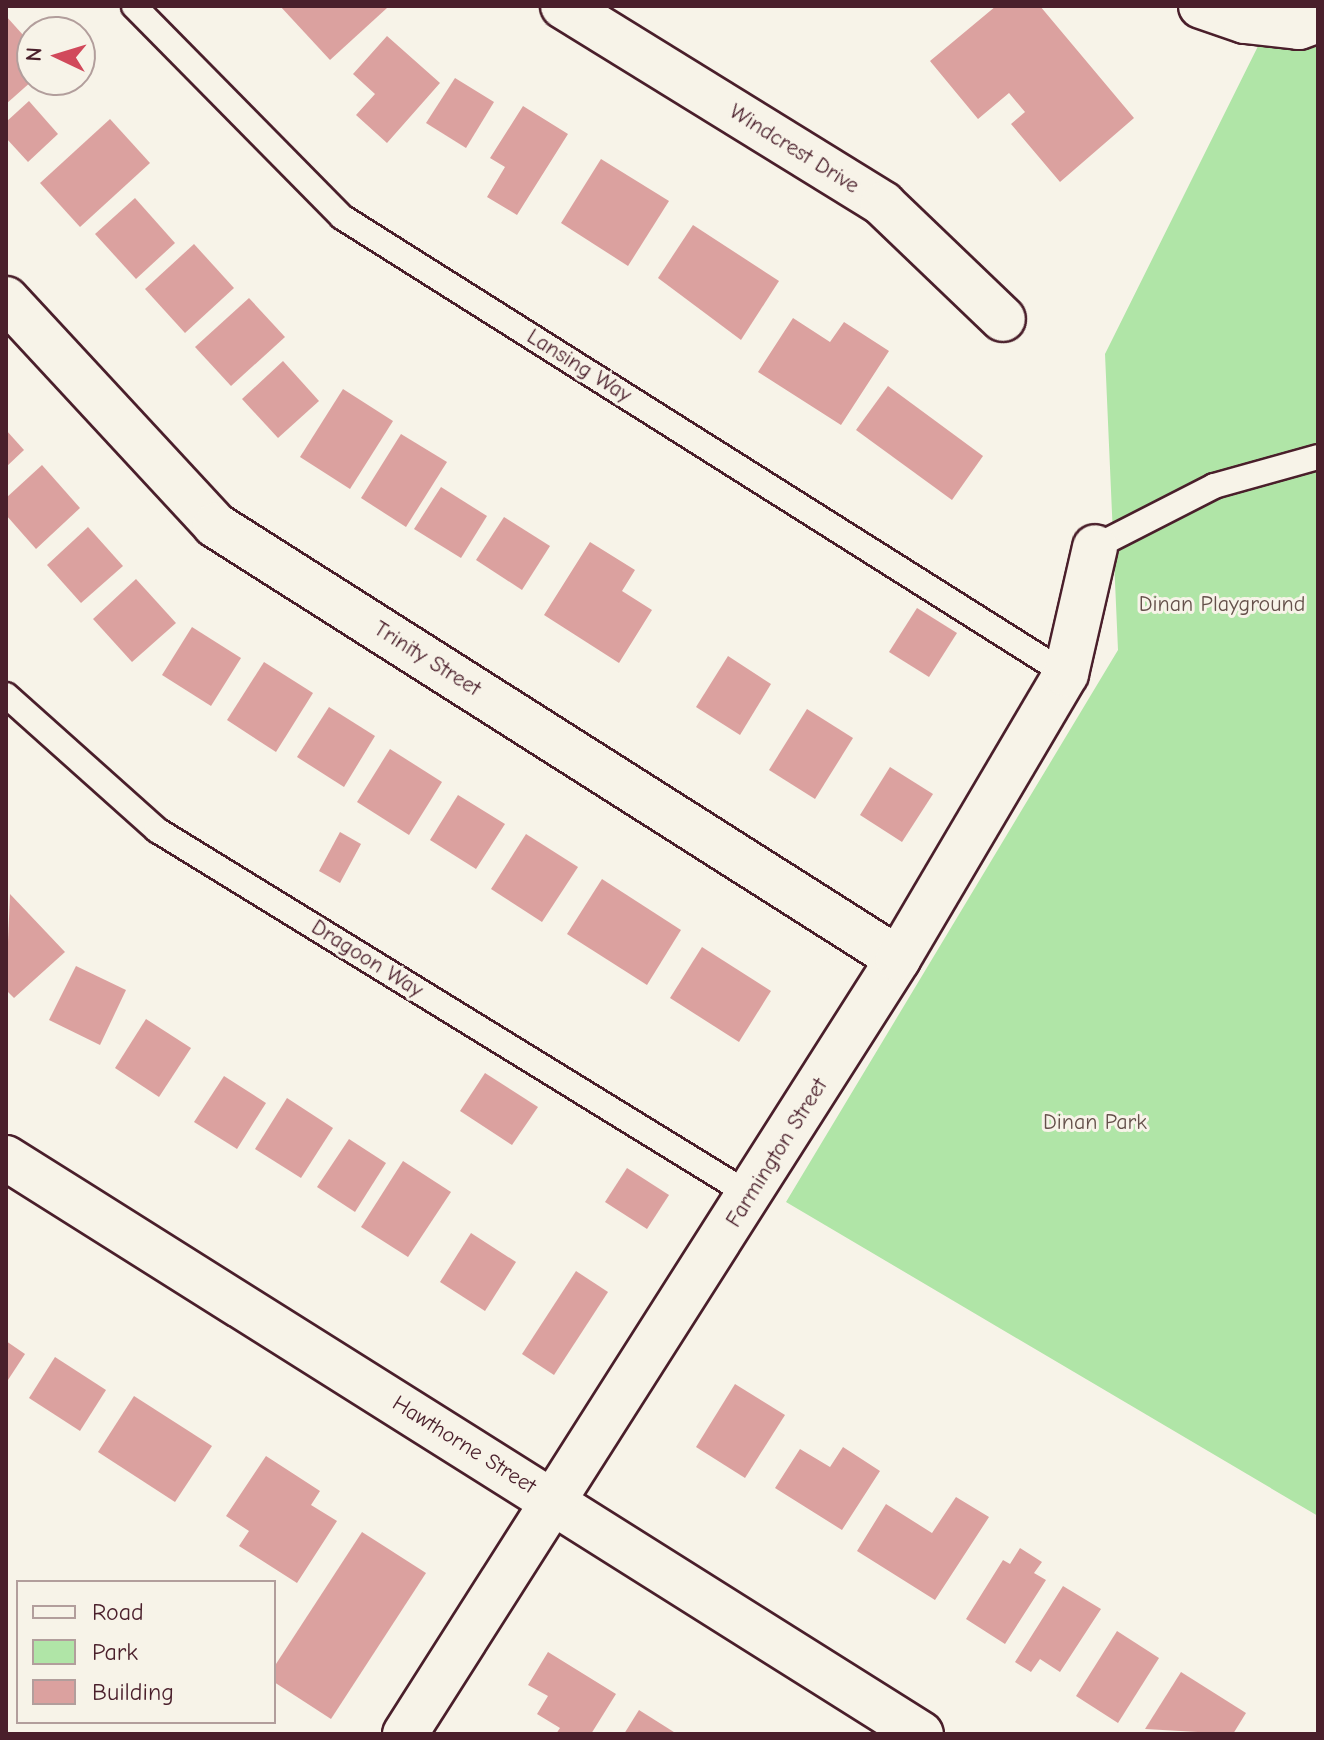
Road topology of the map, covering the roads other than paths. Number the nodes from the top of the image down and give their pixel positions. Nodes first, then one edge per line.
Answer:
1 (134, 6) edge
2 (563, 6) edge
3 (1201, 6) edge
4 (1318, 20) edge
5 (6, 299) edge
6 (1003, 319) dead end
7 (1318, 457) edge
8 (1095, 547) joint
9 (1066, 674) junction
10 (6, 695) edge
11 (898, 959) junction
12 (6, 1158) edge
13 (750, 1195) junction
14 (558, 1504) junction
15 (405, 1734) edge
16 (921, 1734) edge

1 - 9 lane, Lansing Way
2 - 6 street, Windcrest Drive
3 - 4 street
5 - 11 street, Trinity Street
7 - 8 lane
8 - 9 street, Farmington Street
9 - 11 street, Farmington Street
10 - 13 lane, Dragoon Way
11 - 13 street, Farmington Street
12 - 14 street, Hawthorne Street
13 - 14 street, Farmington Street
14 - 15 street, Farmington Street
14 - 16 street, Hawthorne Street

